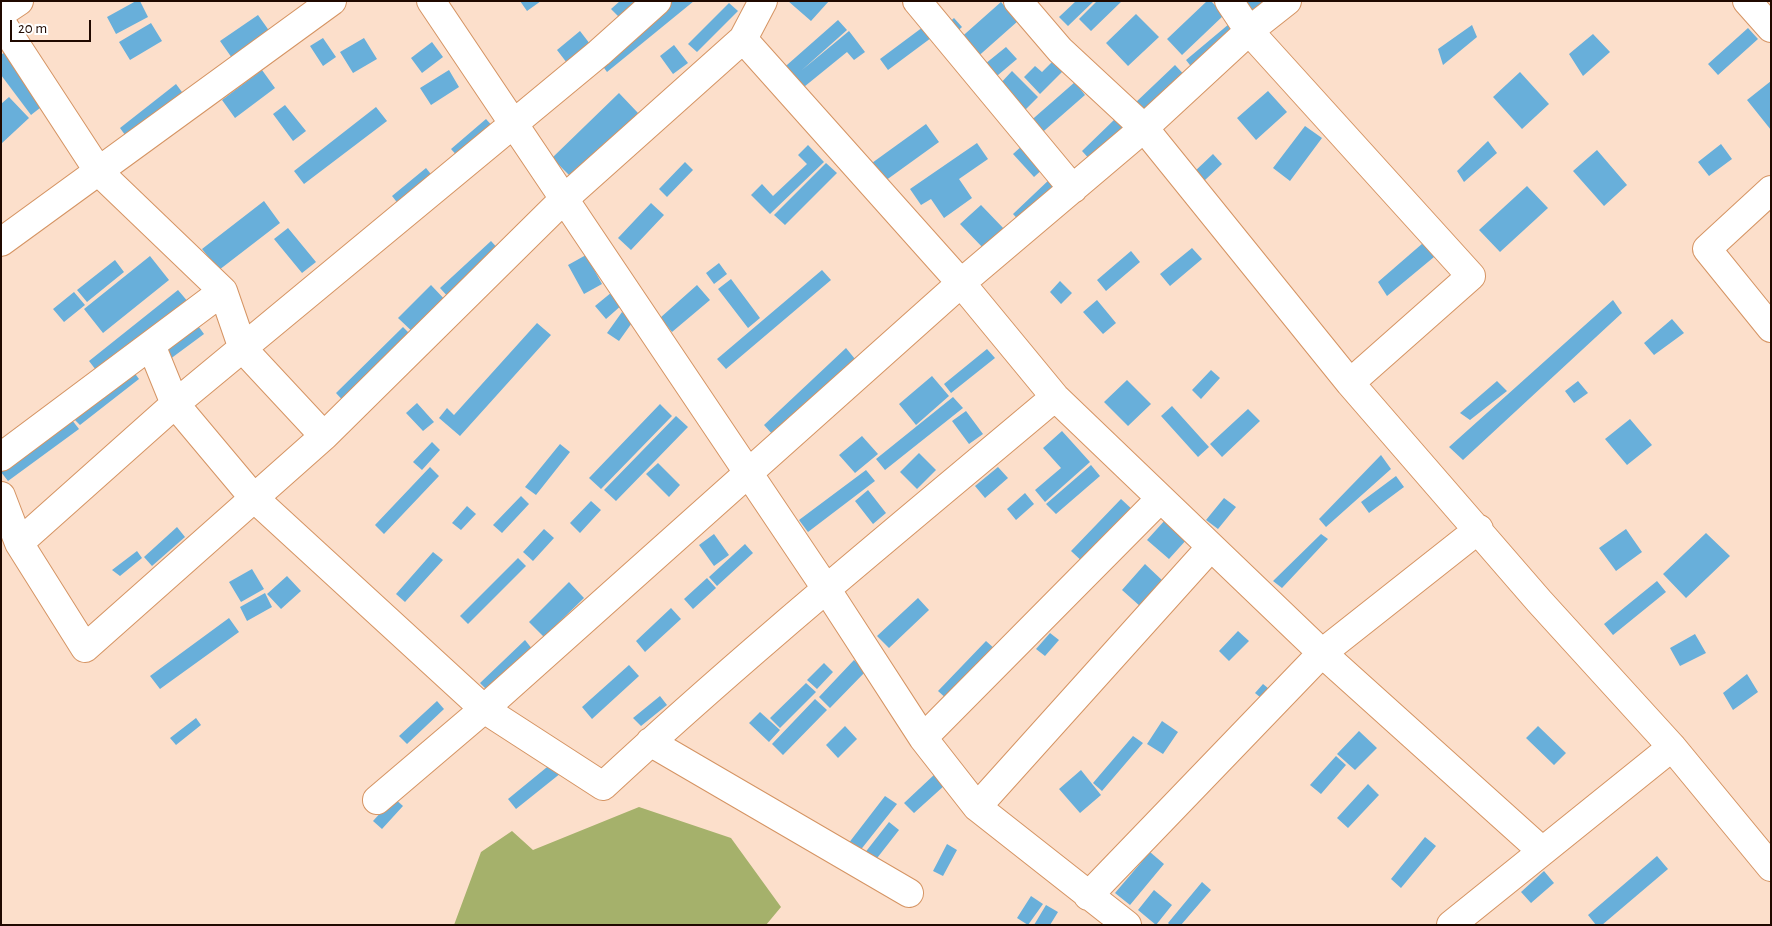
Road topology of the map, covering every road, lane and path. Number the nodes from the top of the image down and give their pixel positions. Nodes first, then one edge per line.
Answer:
1 (19, 1) edge
2 (332, 1) edge
3 (431, 1) edge
4 (657, 1) edge
5 (763, 1) edge
6 (916, 1) edge
7 (1018, 1) edge
8 (1229, 1) edge
9 (1287, 1) edge
10 (1747, 1) edge
11 (1, 13) edge
12 (1, 22) edge
13 (1771, 28) edge
14 (1249, 31) junction
15 (743, 39) junction
16 (513, 124) junction
17 (1144, 128) junction
18 (99, 172) junction
19 (1073, 189) junction
20 (1771, 190) edge
21 (565, 198) junction
22 (1, 242) edge
23 (961, 283) junction
24 (223, 291) junction
25 (1771, 328) edge
26 (151, 345) junction
27 (243, 349) junction
28 (1350, 383) junction
29 (1055, 397) junction
30 (175, 404) junction
31 (324, 436) junction
32 (1, 457) edge
33 (746, 473) junction
34 (1, 496) edge
35 (254, 498) junction
36 (1160, 499) junction
37 (1479, 529) junction
38 (19, 543) junction
39 (1210, 548) junction
40 (827, 590) junction
41 (1322, 654) junction
42 (484, 709) junction
43 (923, 738) junction
44 (650, 742) junction
45 (1672, 747) junction
46 (377, 800) dead end
47 (977, 807) junction
48 (1542, 851) junction
49 (1771, 867) edge
50 (909, 893) dead end
51 (1088, 896) junction
52 (1465, 921) edge
53 (1127, 925) edge

1 - 11 street
2 - 18 street
3 - 16 street
4 - 16 street
5 - 15 street
6 - 19 street
7 - 17 street
8 - 14 street
9 - 14 street
10 - 13 street
12 - 18 street
14 - 17 street
14 - 28 street
15 - 21 street
15 - 23 street
16 - 21 street
16 - 27 street
17 - 19 street
17 - 28 street
18 - 22 street
18 - 24 street
19 - 23 street
20 - 25 street
21 - 31 street
21 - 33 street
23 - 29 street
23 - 33 street
24 - 26 street
24 - 27 street
26 - 30 street
26 - 32 street
27 - 30 street
27 - 31 street
28 - 37 street
29 - 36 street
29 - 40 street
30 - 35 street
30 - 38 street
31 - 35 street
33 - 40 street
33 - 42 street
34 - 38 street
35 - 38 street
35 - 42 street
36 - 39 street
36 - 43 street
37 - 41 street
37 - 45 street
39 - 41 street
39 - 47 street
40 - 43 street
40 - 44 street
41 - 48 street
41 - 51 street
42 - 44 street
42 - 46 street
43 - 47 street
44 - 50 street
45 - 48 street
45 - 49 street
47 - 51 street
48 - 52 street
51 - 53 street

